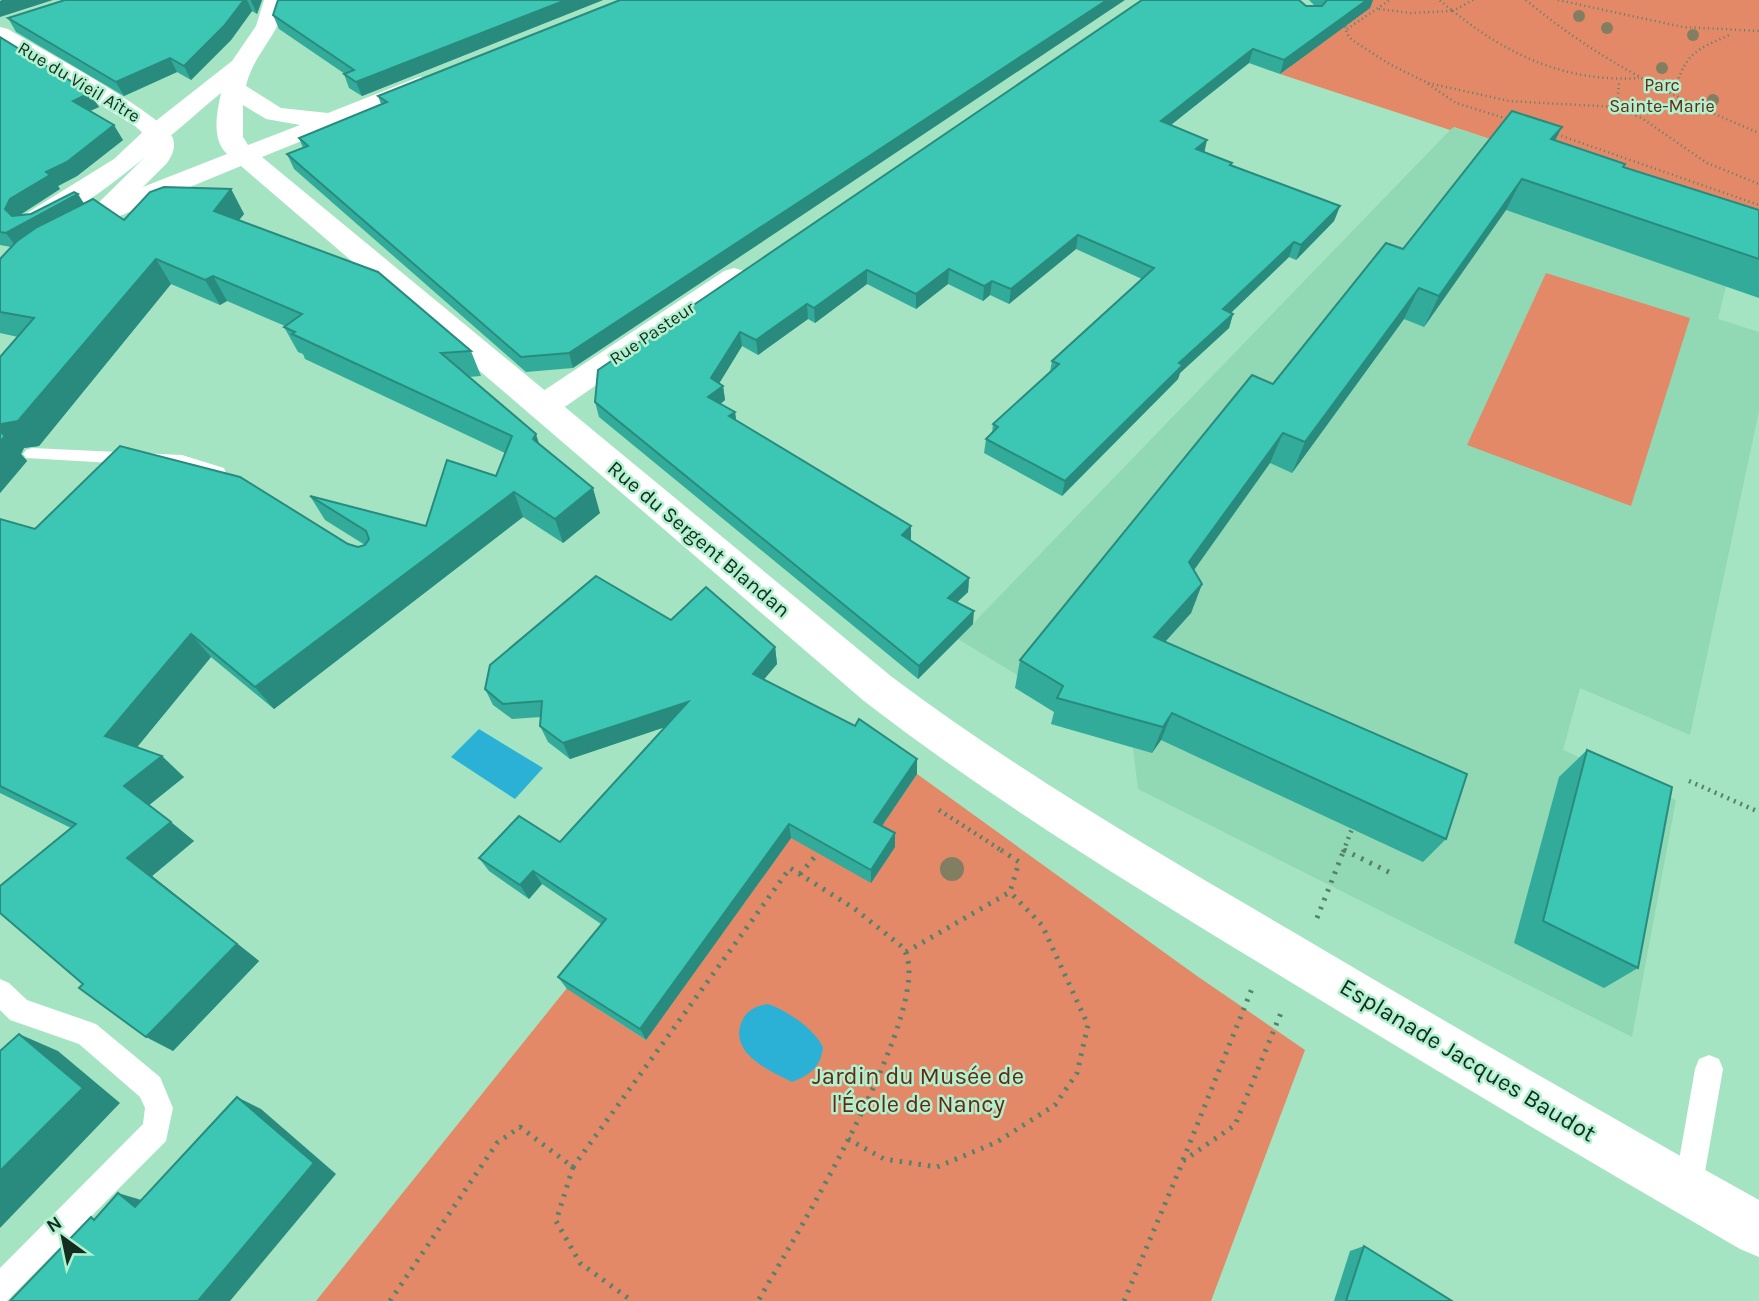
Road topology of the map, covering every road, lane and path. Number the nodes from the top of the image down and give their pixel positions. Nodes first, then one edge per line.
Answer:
1 (275, 0) edge
2 (1390, 0) edge
3 (1439, 0) edge
4 (1473, 0) edge
5 (1526, 0) edge
6 (1558, 0) edge
7 (1379, 9) junction
8 (1453, 11) junction
9 (1341, 15) edge
10 (1336, 24) edge
11 (6, 27) edge
12 (1347, 29) junction
13 (1759, 32) edge
14 (1732, 33) junction
15 (442, 76) edge
16 (238, 78) junction
17 (1639, 78) junction
18 (1619, 81) junction
19 (1428, 83) junction
20 (1666, 91) junction
21 (1617, 107) junction
22 (1514, 121) edge
23 (331, 122) junction
24 (157, 132) junction
25 (1552, 133) edge
26 (1759, 133) edge
27 (244, 156) junction
28 (1759, 184) edge
29 (1759, 205) edge
30 (100, 214) junction
31 (10, 235) edge
32 (752, 265) edge
33 (2, 271) edge
34 (542, 407) junction
35 (33, 454) dead end
36 (231, 477) edge
37 (1689, 781) dead end
38 (939, 810) dead end
39 (1759, 812) edge
40 (1352, 829) edge
41 (1343, 850) junction
42 (818, 853) edge
43 (800, 874) junction
44 (1393, 874) dead end
45 (1178, 889) joint
46 (1010, 892) junction
47 (1293, 936) junction
48 (906, 952) junction
49 (0, 992) edge
50 (1285, 1003) dead end
51 (1709, 1069) dead end
52 (848, 1139) junction
53 (1183, 1161) junction
54 (573, 1167) junction
55 (1688, 1189) junction
56 (1759, 1230) edge
57 (0, 1289) edge
58 (390, 1301) edge
59 (632, 1301) edge
60 (758, 1301) edge
61 (1124, 1301) edge

1 - 16 street
2 - 7 path
3 - 8 path
4 - 8 path
5 - 17 path
6 - 14 path
7 - 8 path
7 - 12 path
8 - 18 path
9 - 12 path
10 - 12 path
11 - 24 street, Rue du Vieil Aître
12 - 19 path
13 - 14 path
14 - 20 path
15 - 23 street
16 - 23 street
16 - 24 street
16 - 27 street
17 - 18 path
17 - 20 path
18 - 21 path
19 - 21 path
19 - 22 path
20 - 26 path
21 - 28 path
23 - 27 street
24 - 30 street
24 - 31 street
25 - 29 path
27 - 30 street
27 - 34 street, Rue du Sergent Blandan
30 - 33 street
32 - 34 street, Rue Pasteur
34 - 45 street, Rue du Sergent Blandan
35 - 36 lane
37 - 39 path
38 - 46 path
40 - 41 path
41 - 44 path
41 - 47 path
42 - 43 path
43 - 48 path
43 - 54 path
45 - 47 street, Esplanade Jacques Baudot
46 - 48 path
46 - 52 path
47 - 53 path
47 - 55 street, Esplanade Jacques Baudot
48 - 52 path
49 - 57 lane
50 - 53 path
51 - 55 lane
52 - 60 path
53 - 61 path
54 - 58 path
54 - 59 path
55 - 56 street, Esplanade Jacques Baudot

